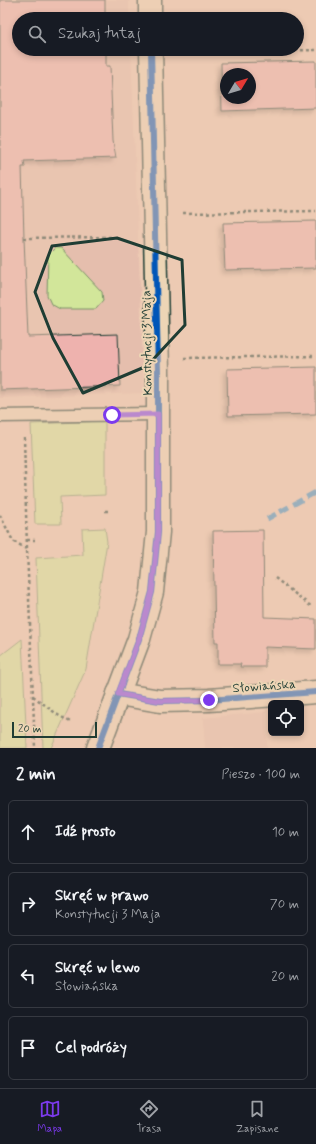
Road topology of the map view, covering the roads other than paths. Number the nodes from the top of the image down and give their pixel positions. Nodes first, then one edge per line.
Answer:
1 (150, 0) edge
2 (150, 12) edge
3 (151, 56) edge
4 (158, 414) junction
5 (0, 416) edge
6 (316, 692) edge
7 (118, 694) junction
8 (98, 748) edge

1 - 2 street
3 - 4 street, Konstytucji 3 Maja
4 - 5 lane
4 - 7 street, Konstytucji 3 Maja
6 - 7 street, Słowiańska
7 - 8 street, Konstytucji 3 Maja

